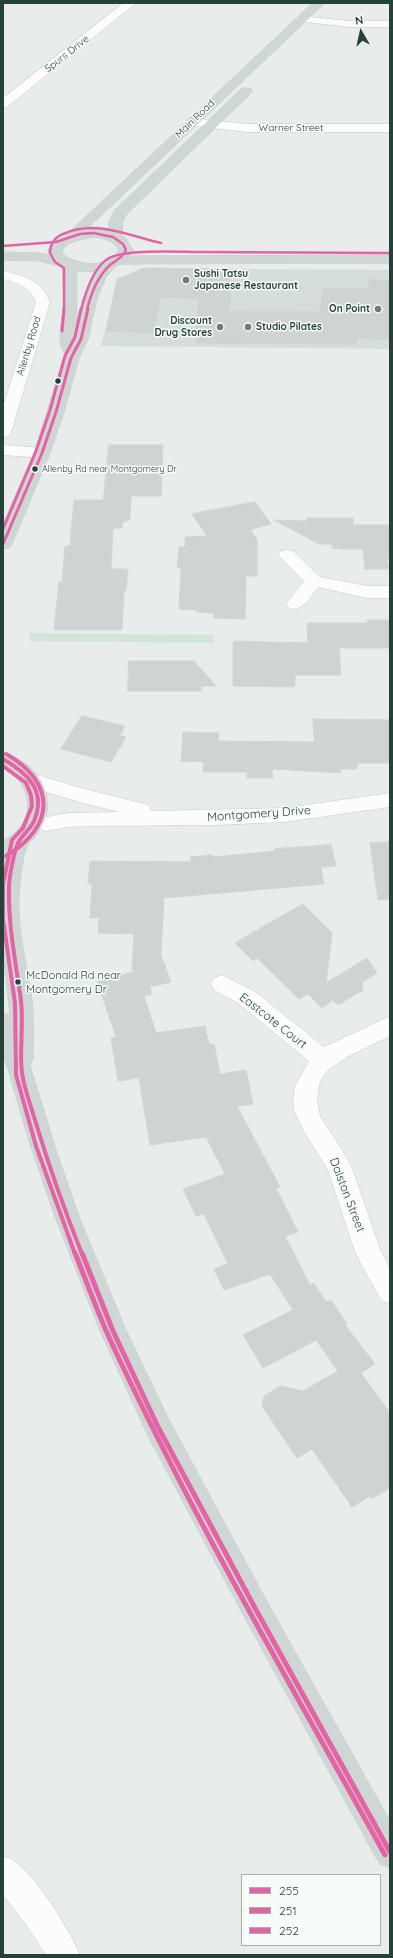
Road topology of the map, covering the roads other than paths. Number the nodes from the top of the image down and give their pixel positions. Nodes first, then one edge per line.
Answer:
1 (130, 3) edge
2 (325, 5) edge
3 (301, 19) junction
4 (316, 22) junction
5 (390, 24) edge
6 (294, 43) dead end
7 (256, 82) dead end
8 (3, 104) edge
9 (191, 122) junction
10 (212, 125) junction
11 (390, 128) edge
12 (67, 239) junction
13 (118, 239) junction
14 (3, 246) edge
15 (390, 253) edge
16 (3, 256) edge
17 (390, 259) edge
18 (115, 262) junction
19 (66, 263) junction
20 (6, 276) edge
21 (71, 358) junction
22 (3, 433) edge
23 (3, 450) edge
24 (42, 453) junction
25 (3, 544) edge
26 (287, 555) dead end
27 (314, 581) junction
28 (390, 592) edge
29 (294, 604) dead end
30 (3, 759) edge
31 (31, 780) junction
32 (390, 800) edge
33 (174, 818) junction
34 (34, 821) junction
35 (10, 846) edge
36 (222, 984) dead end
37 (3, 1022) edge
38 (390, 1025) edge
39 (323, 1059) junction
40 (22, 1074) junction
41 (390, 1292) edge
42 (390, 1852) edge
43 (3, 1872) edge
44 (64, 1955) edge

1 - 8 street, Spurs Drive
2 - 3 main road, Main Road
2 - 4 main road, Main Road
3 - 4 street
3 - 9 main road, Main Road
4 - 5 street
4 - 6 main road, Main Road
7 - 10 main road, Main Road
9 - 10 street, Warner Street
9 - 12 main road, Main Road
10 - 11 street, Warner Street
10 - 13 main road, Main Road
12 - 13 main road
12 - 14 main road
12 - 19 main road
13 - 15 main road
13 - 18 main road, Main Road
16 - 19 main road
17 - 18 main road
18 - 19 main road
18 - 21 main road
19 - 21 main road
20 - 22 street, Allenby Road
21 - 24 main road
23 - 24 street
24 - 25 main road
26 - 27 street
27 - 28 street
27 - 29 street
30 - 31 main road
31 - 33 street, Montgomery Drive
31 - 34 main road
32 - 33 street, Montgomery Drive
33 - 34 street, Montgomery Drive
34 - 35 main road
35 - 40 main road
36 - 39 street, Eastcote Court
37 - 40 main road
38 - 39 street, Dalston Street
39 - 41 street, Dalston Street
40 - 42 main road
43 - 44 street

